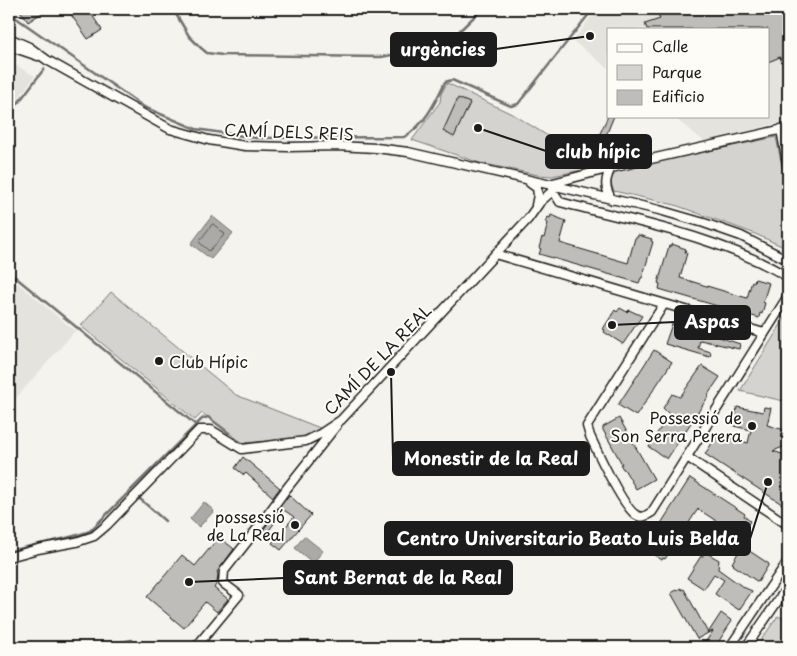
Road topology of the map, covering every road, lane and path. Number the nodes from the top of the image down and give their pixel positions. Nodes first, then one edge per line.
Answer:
1 (9, 38) edge
2 (9, 46) edge
3 (47, 60) junction
4 (785, 128) edge
5 (611, 168) junction
6 (788, 169) edge
7 (525, 180) junction
8 (547, 185) junction
9 (557, 187) junction
10 (584, 194) junction
11 (557, 197) junction
12 (612, 200) junction
13 (535, 209) junction
14 (495, 254) junction
15 (788, 260) edge
16 (788, 276) edge
17 (788, 296) edge
18 (664, 304) junction
19 (764, 333) junction
20 (341, 420) junction
21 (687, 457) junction
22 (788, 525) edge
23 (9, 557) edge
24 (788, 561) edge
25 (788, 586) edge
26 (196, 647) edge
27 (730, 647) edge
28 (746, 647) edge

1 - 3 street, CAMÍ DELS REIS
2 - 3 street, CAMÍ DELS REIS
3 - 7 street, CAMÍ DELS REIS
4 - 5 street, CAMÍ DELS REIS
4 - 6 street
5 - 8 street, CAMÍ DELS REIS
5 - 12 street
7 - 8 street, CAMÍ DELS REIS
7 - 13 street
8 - 9 street, CAMÍ DELS REIS
9 - 10 street, CAMÍ DELS REIS
9 - 13 street, CAMÍ DE LA REAL
10 - 11 street
10 - 12 street, CAMÍ DELS REIS
11 - 13 street
11 - 16 street
12 - 15 street, CAMÍ DELS REIS
13 - 14 street, CAMÍ DE LA REAL
14 - 18 street
14 - 20 street, CAMÍ DE LA REAL
17 - 19 street
18 - 19 street
18 - 21 street
19 - 21 street
20 - 23 street, CAMÍ DE LA REAL
20 - 26 street
21 - 22 street
24 - 27 street
25 - 28 street

